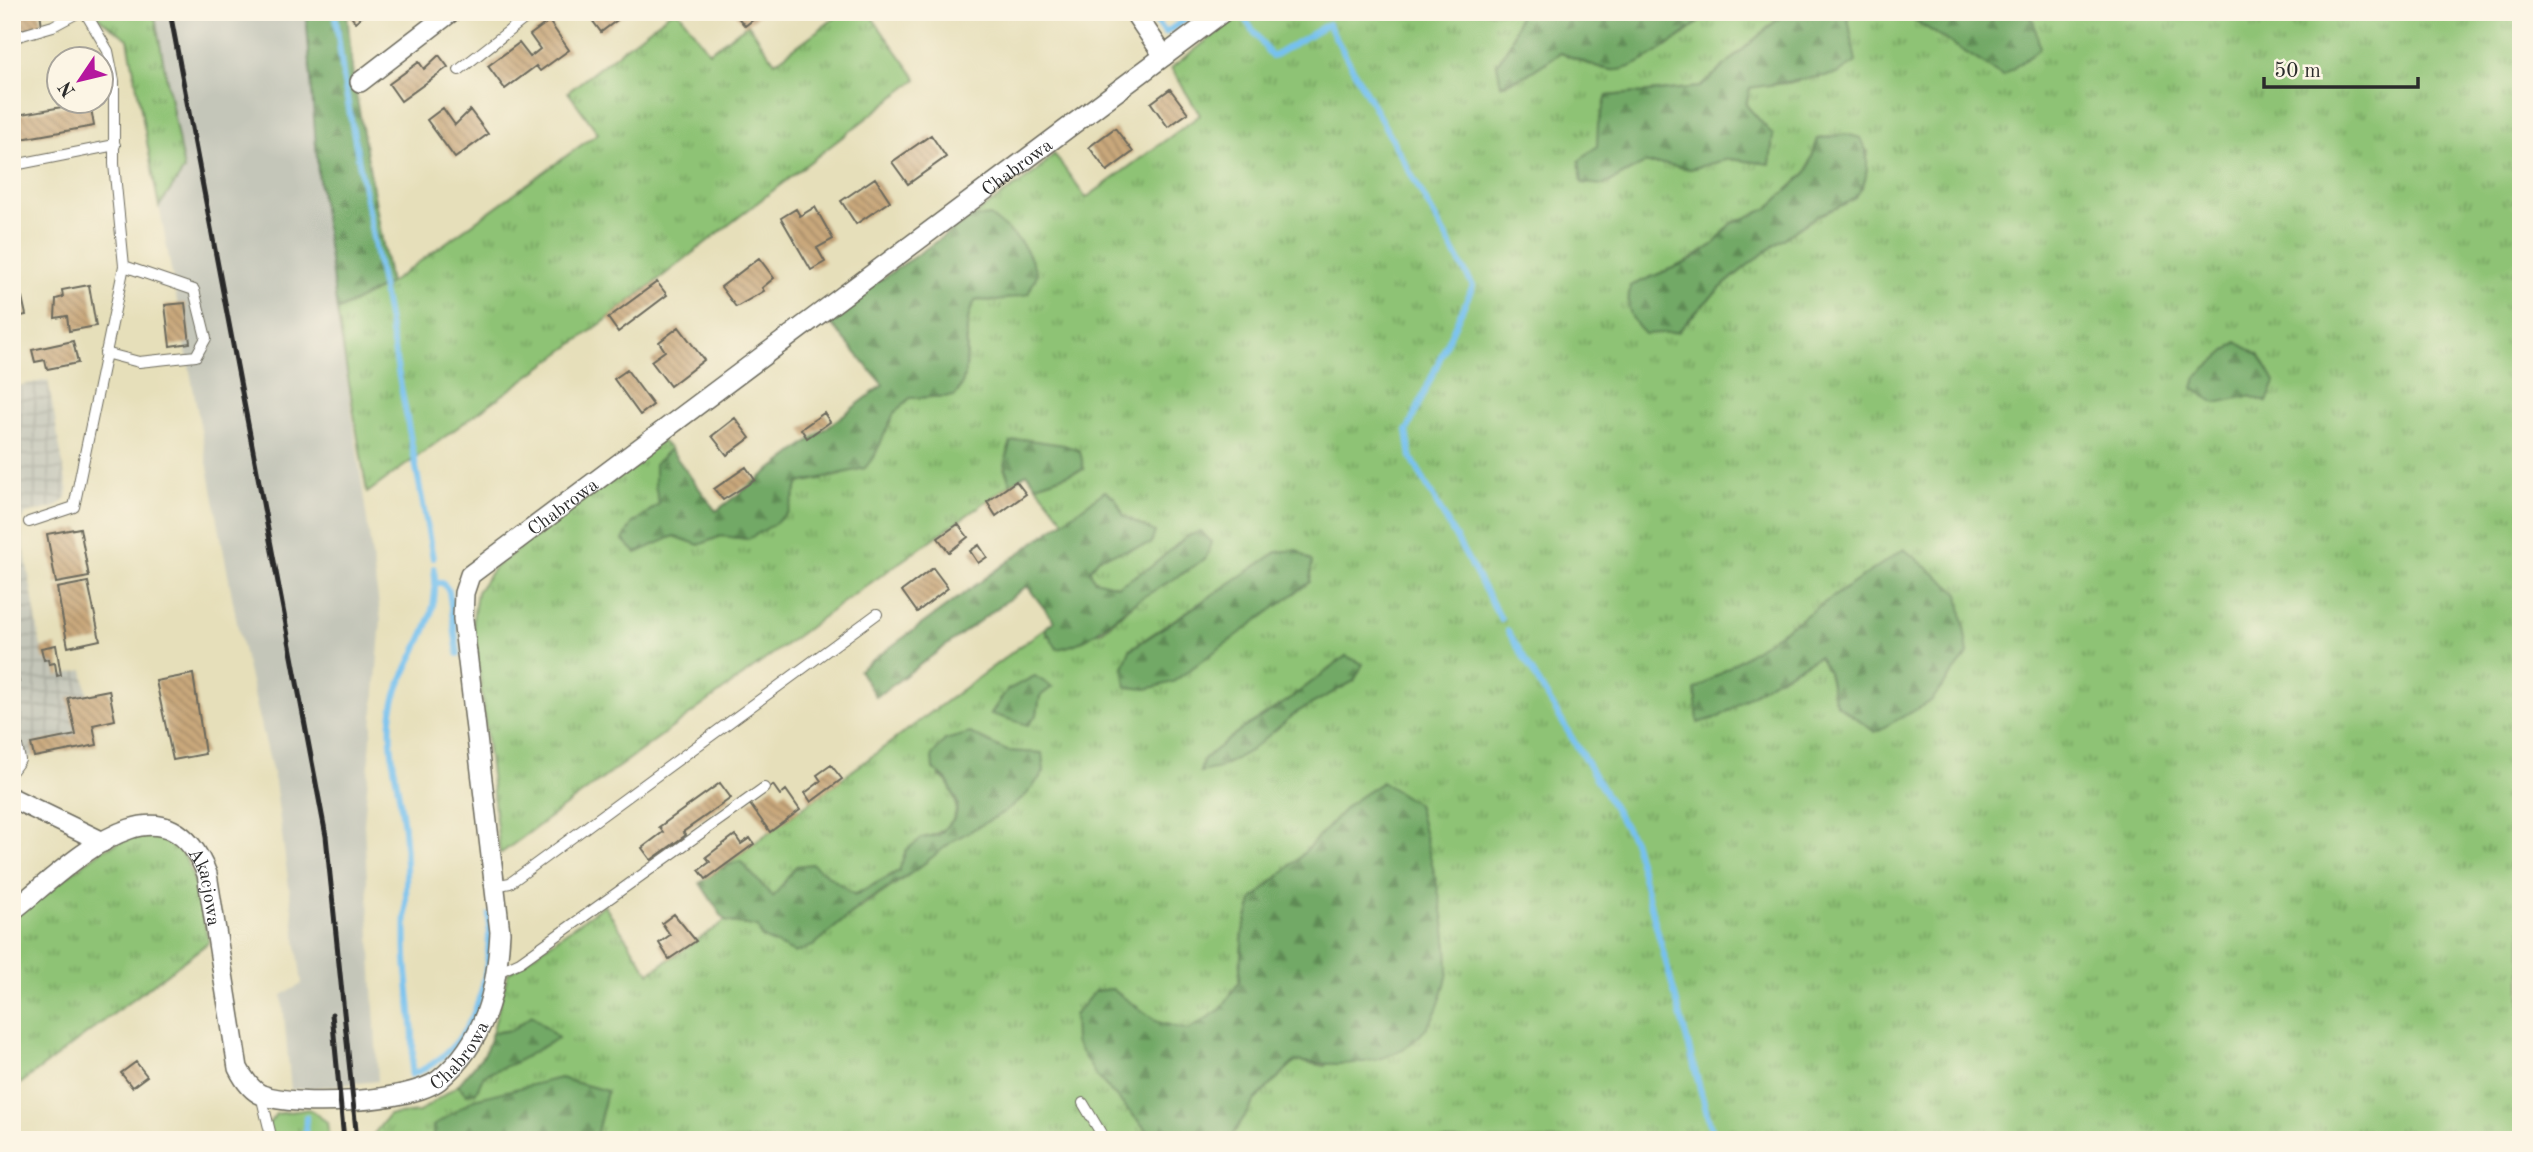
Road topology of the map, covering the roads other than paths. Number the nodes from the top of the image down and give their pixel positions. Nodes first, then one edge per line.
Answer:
1 (79, 12) edge
2 (85, 12) edge
3 (451, 12) edge
4 (533, 12) edge
5 (1134, 12) edge
6 (1223, 12) edge
7 (12, 38) edge
8 (1164, 56) junction
9 (459, 69) dead end
10 (360, 82) dead end
11 (115, 145) junction
12 (15, 165) dead end
13 (124, 265) junction
14 (105, 354) junction
15 (29, 522) dead end
16 (877, 614) dead end
17 (12, 722) edge
18 (12, 771) edge
19 (764, 788) dead end
20 (12, 798) edge
21 (103, 842) junction
22 (493, 886) junction
23 (12, 911) edge
24 (498, 972) junction
25 (261, 1095) junction
26 (1083, 1103) dead end
27 (272, 1140) edge
28 (1105, 1140) edge

1 - 7 lane
2 - 11 lane
3 - 10 street
4 - 9 lane
5 - 8 street
6 - 8 street, Chabrowa
8 - 22 street, Chabrowa
11 - 12 lane
11 - 13 lane
13 - 14 lane
13 - 14 lane
14 - 15 lane
16 - 22 lane
17 - 18 lane
19 - 24 lane
20 - 21 street
21 - 23 street, Akacjowa
21 - 25 street, Akacjowa
22 - 24 street, Chabrowa
24 - 25 street, Chabrowa
25 - 27 lane
26 - 28 lane

